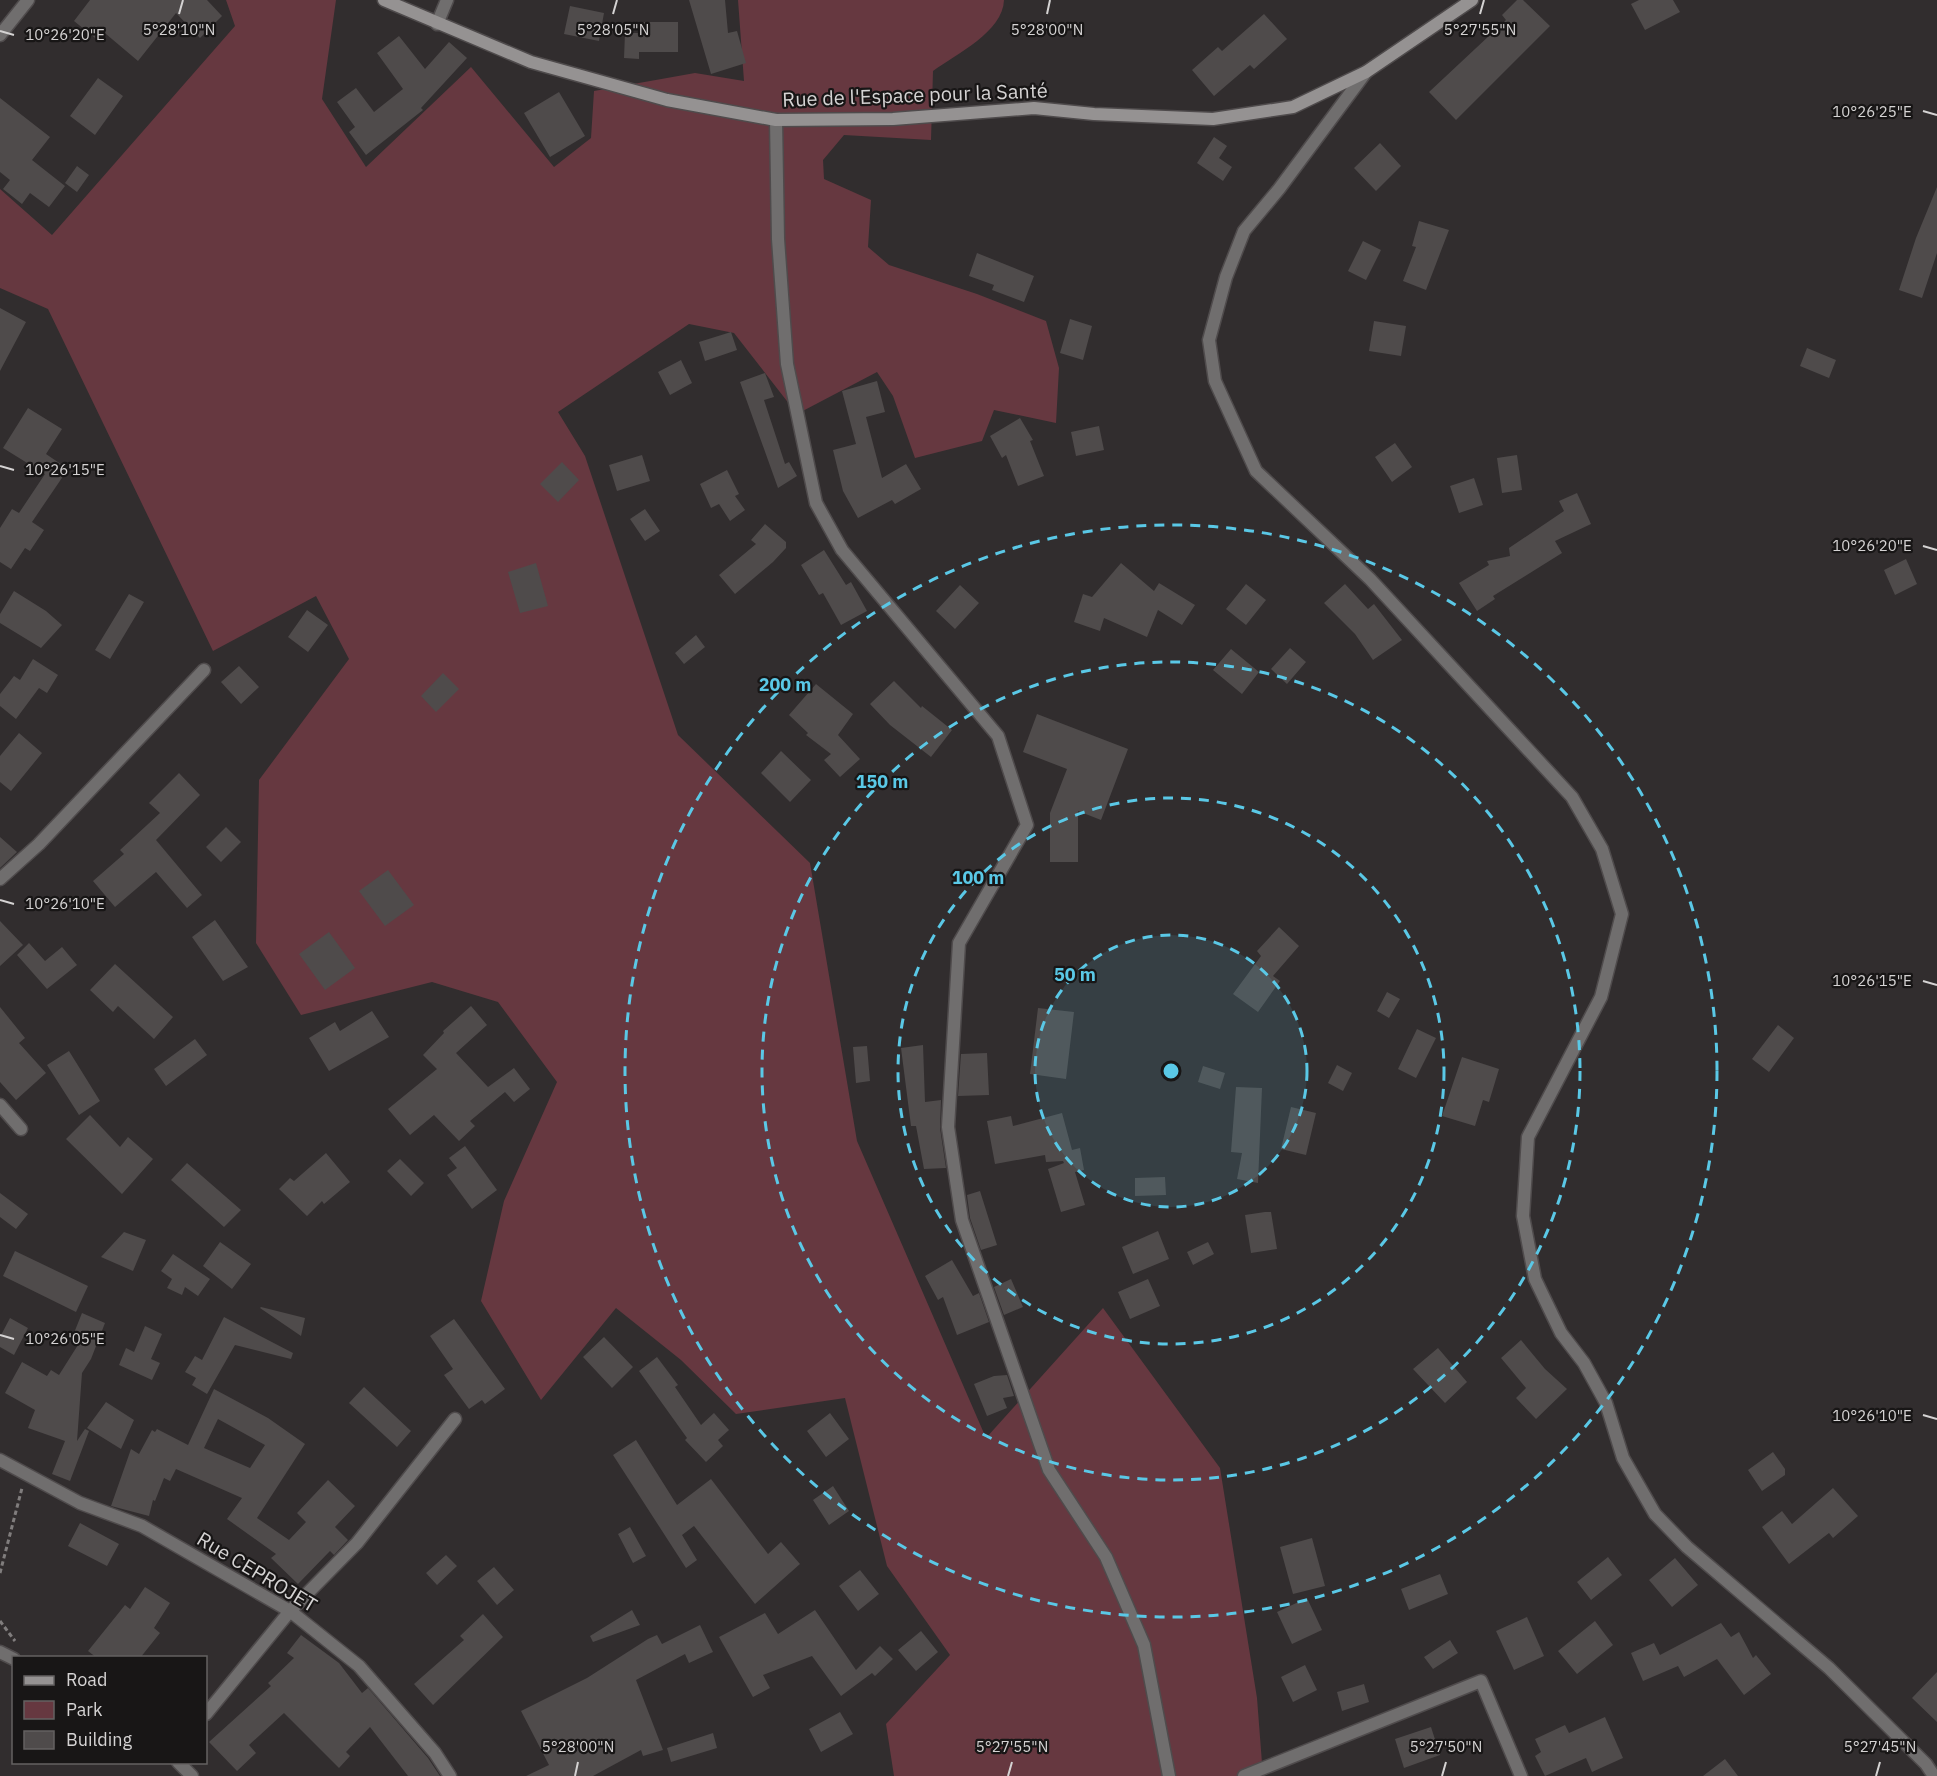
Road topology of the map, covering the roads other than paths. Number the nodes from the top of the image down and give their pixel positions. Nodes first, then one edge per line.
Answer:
1 (28, 0) edge
2 (384, 0) edge
3 (447, 0) edge
4 (1472, 0) edge
5 (437, 24) junction
6 (0, 35) edge
7 (1366, 72) junction
8 (776, 120) junction
9 (204, 670) dead end
10 (0, 879) edge
11 (0, 1105) edge
12 (21, 1129) dead end
13 (455, 1419) dead end
14 (0, 1460) edge
15 (290, 1611) junction
16 (0, 1652) edge
17 (17, 1654) edge
18 (207, 1713) edge
19 (180, 1764) edge
20 (192, 1776) edge
21 (450, 1776) edge
22 (1168, 1776) edge
23 (1244, 1776) edge
24 (1521, 1776) edge
25 (1934, 1776) edge

1 - 6 street
2 - 5 street, Rue de l'Espace pour la Santé
3 - 5 street
4 - 7 street, Rue de l'Espace pour la Santé
5 - 8 street, Rue de l'Espace pour la Santé
7 - 8 street, Rue de l'Espace pour la Santé
7 - 25 street
8 - 22 street
9 - 10 street
11 - 12 street
13 - 15 street
14 - 15 street, Rue CEPROJET
15 - 18 street
15 - 21 street, Rue CEPROJET
16 - 17 street
19 - 20 street
23 - 24 street

